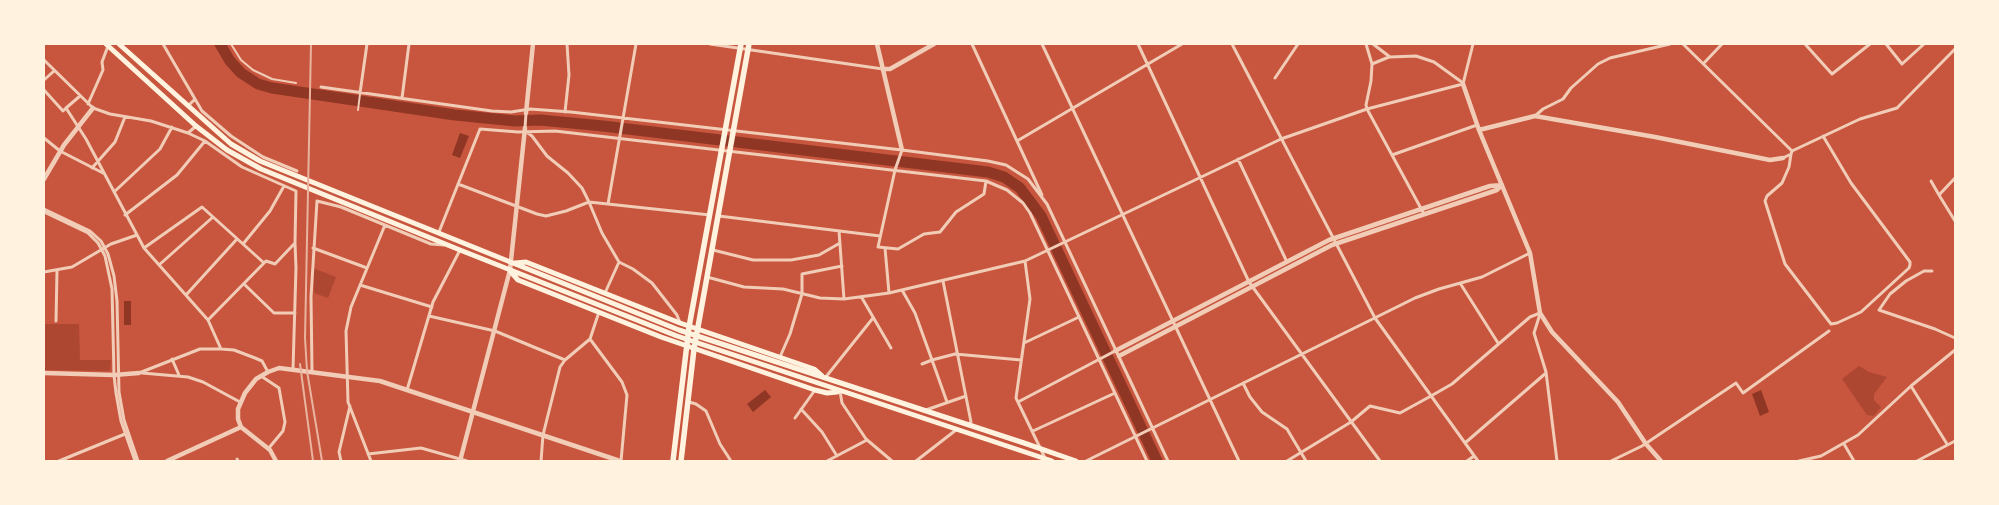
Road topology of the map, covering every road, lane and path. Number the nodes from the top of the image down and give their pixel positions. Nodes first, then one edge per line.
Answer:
1 (107, 44) edge
2 (120, 44) edge
3 (163, 44) edge
4 (231, 44) edge
5 (367, 44) edge
6 (409, 44) edge
7 (533, 44) edge
8 (567, 44) edge
9 (636, 44) edge
10 (710, 44) edge
11 (877, 44) edge
12 (934, 44) edge
13 (972, 44) edge
14 (1042, 44) edge
15 (1138, 44) edge
16 (1182, 44) edge
17 (1232, 44) edge
18 (1298, 44) edge
19 (1366, 44) edge
20 (1373, 44) edge
21 (1473, 44) edge
22 (1670, 44) edge
23 (1683, 44) edge
24 (1722, 44) edge
25 (1805, 44) edge
26 (1870, 44) edge
27 (1886, 44) edge
28 (1924, 44) edge
29 (741, 46) edge
30 (748, 46) edge
31 (1955, 49) edge
32 (1390, 57) junction
33 (44, 60) edge
34 (1704, 63) junction
35 (1372, 64) junction
36 (1148, 65) junction
37 (883, 69) junction
38 (54, 71) junction
39 (1275, 78) dead end
40 (44, 80) edge
41 (296, 83) dead end
42 (1463, 84) junction
43 (321, 87) dead end
44 (44, 90) edge
45 (360, 93) junction
46 (80, 96) junction
47 (402, 98) junction
48 (195, 99) junction
49 (88, 104) junction
50 (188, 106) junction
51 (66, 108) junction
52 (92, 108) junction
53 (1072, 108) junction
54 (1367, 109) junction
55 (358, 110) dead end
56 (526, 111) junction
57 (565, 112) junction
58 (1535, 116) junction
59 (124, 117) junction
60 (623, 118) junction
61 (196, 126) junction
62 (78, 127) junction
63 (172, 127) junction
64 (1478, 128) junction
65 (525, 130) junction
66 (726, 130) junction
67 (734, 132) junction
68 (188, 133) junction
69 (1823, 136) junction
70 (44, 138) edge
71 (619, 138) junction
72 (1281, 139) junction
73 (205, 141) junction
74 (1017, 141) junction
75 (722, 150) junction
76 (902, 150) junction
77 (60, 151) junction
78 (730, 151) junction
79 (1792, 153) junction
80 (1392, 155) junction
81 (1783, 158) joint
82 (1238, 160) junction
83 (98, 162) junction
84 (92, 168) junction
85 (895, 170) junction
86 (297, 171) dead end
87 (104, 173) junction
88 (1034, 177) junction
89 (1200, 178) junction
90 (1955, 178) edge
91 (44, 179) edge
92 (1029, 180) junction
93 (986, 181) junction
94 (1931, 181) dead end
95 (458, 184) junction
96 (1502, 185) junction
97 (284, 186) junction
98 (114, 192) junction
99 (1939, 195) junction
100 (589, 202) junction
101 (608, 204) junction
102 (1047, 204) junction
103 (518, 207) junction
104 (44, 210) edge
105 (1423, 211) junction
106 (1123, 214) junction
107 (125, 215) junction
108 (711, 215) junction
109 (719, 216) junction
110 (213, 217) junction
111 (1955, 221) edge
112 (385, 225) junction
113 (839, 231) junction
114 (439, 232) junction
115 (137, 236) junction
116 (880, 236) junction
117 (237, 238) junction
118 (1333, 238) junction
119 (1065, 241) junction
120 (295, 243) junction
121 (840, 243) junction
122 (243, 244) junction
123 (1336, 244) junction
124 (448, 246) junction
125 (103, 248) junction
126 (144, 248) junction
127 (312, 248) junction
128 (885, 248) junction
129 (460, 250) junction
130 (713, 250) junction
131 (1048, 250) junction
132 (1530, 254) junction
133 (1025, 261) junction
134 (513, 262) junction
135 (619, 262) junction
136 (1287, 262) junction
137 (264, 263) junction
138 (159, 265) junction
139 (842, 266) junction
140 (367, 268) junction
141 (510, 270) junction
142 (57, 271) junction
143 (1932, 271) dead end
144 (44, 272) edge
145 (707, 277) junction
146 (943, 281) junction
147 (1249, 282) junction
148 (1460, 283) junction
149 (244, 284) junction
150 (360, 285) junction
151 (1252, 286) junction
152 (902, 290) junction
153 (605, 293) junction
154 (889, 293) junction
155 (802, 294) junction
156 (186, 295) junction
157 (862, 298) junction
158 (844, 300) junction
159 (432, 307) junction
160 (599, 312) junction
161 (295, 313) junction
162 (1540, 313) junction
163 (429, 316) junction
164 (1079, 317) junction
165 (873, 318) junction
166 (1375, 318) junction
167 (208, 320) junction
168 (56, 321) dead end
169 (1173, 321) junction
170 (680, 323) junction
171 (1176, 326) junction
172 (689, 327) junction
173 (698, 330) junction
174 (494, 331) junction
175 (1829, 331) dead end
176 (1955, 338) edge
177 (590, 339) junction
178 (1024, 343) junction
179 (1498, 343) junction
180 (686, 346) junction
181 (891, 348) dead end
182 (221, 349) junction
183 (694, 349) junction
184 (1115, 350) junction
185 (1955, 350) edge
186 (958, 354) junction
187 (1302, 354) junction
188 (1119, 356) junction
189 (780, 357) junction
190 (1100, 358) junction
191 (172, 359) junction
192 (565, 360) junction
193 (932, 360) junction
194 (1021, 360) junction
195 (922, 364) dead end
196 (293, 369) junction
197 (312, 371) junction
198 (268, 372) junction
199 (1546, 372) junction
200 (44, 373) edge
201 (139, 373) junction
202 (115, 375) junction
203 (179, 375) junction
204 (260, 376) junction
205 (348, 376) junction
206 (825, 378) junction
207 (1243, 383) junction
208 (1911, 386) junction
209 (408, 390) junction
210 (815, 390) junction
211 (840, 391) junction
212 (1115, 393) junction
213 (966, 396) junction
214 (1431, 396) junction
215 (1210, 399) junction
216 (688, 401) junction
217 (240, 402) junction
218 (947, 402) junction
219 (1018, 402) junction
220 (350, 405) junction
221 (801, 409) junction
222 (923, 411) junction
223 (473, 412) junction
224 (795, 418) dead end
225 (355, 420) junction
226 (346, 421) junction
227 (1351, 422) junction
228 (968, 425) junction
229 (241, 427) junction
230 (1152, 428) junction
231 (956, 430) junction
232 (1033, 431) junction
233 (126, 434) junction
234 (543, 435) junction
235 (1136, 436) junction
236 (867, 440) junction
237 (1955, 441) edge
238 (1465, 443) junction
239 (1646, 444) junction
240 (1844, 444) junction
241 (1947, 444) junction
242 (1040, 448) junction
243 (268, 449) junction
244 (368, 454) junction
245 (1301, 454) junction
246 (837, 456) junction
247 (1474, 456) junction
248 (460, 460) edge
249 (1046, 460) edge
250 (59, 461) edge
251 (136, 461) edge
252 (167, 461) edge
253 (276, 461) edge
254 (341, 461) edge
255 (371, 461) edge
256 (467, 461) edge
257 (541, 461) edge
258 (620, 461) edge
259 (673, 461) edge
260 (681, 461) edge
261 (731, 461) edge
262 (827, 461) edge
263 (892, 461) edge
264 (916, 461) edge
265 (1052, 461) edge
266 (1076, 461) edge
267 (1086, 461) edge
268 (1147, 461) edge
269 (1168, 461) edge
270 (1239, 461) edge
271 (1287, 461) edge
272 (1306, 461) edge
273 (1380, 461) edge
274 (1467, 461) edge
275 (1478, 461) edge
276 (1558, 461) edge
277 (1611, 461) edge
278 (1661, 461) edge
279 (1799, 461) edge
280 (1854, 461) edge
281 (1917, 461) edge

1 - 49 street
1 - 61 main road
2 - 50 main road
3 - 48 street
4 - 41 lane
5 - 45 street
6 - 47 street
7 - 56 street
8 - 57 street
9 - 60 street
10 - 29 street
11 - 37 street
12 - 37 street
13 - 74 street
14 - 53 street
15 - 36 street
16 - 36 street
17 - 72 street
18 - 39 street
19 - 35 street
20 - 32 street
21 - 42 street
22 - 58 street
23 - 34 street
24 - 34 street
25 - 26 street
27 - 28 street
29 - 30 street
29 - 66 highway
30 - 37 street
30 - 67 highway
31 - 69 street
32 - 35 street
32 - 42 street
33 - 38 street
34 - 79 street
35 - 54 street
36 - 53 street
36 - 89 street
37 - 76 street
38 - 40 street
38 - 46 street
42 - 54 street
42 - 64 street
43 - 45 street
44 - 51 street
45 - 47 street
45 - 55 lane
46 - 49 street
46 - 51 street
47 - 56 street
48 - 50 street
48 - 86 street
49 - 52 street
50 - 114 main road
51 - 62 street
52 - 59 street
52 - 62 street
53 - 74 street
53 - 106 street
54 - 72 street
54 - 80 street
56 - 57 street
56 - 65 street
57 - 60 street
58 - 64 street
58 - 81 street
59 - 63 street
59 - 83 street
60 - 66 street
60 - 71 street
61 - 68 street
61 - 124 main road
62 - 77 street
62 - 83 street
63 - 68 street
63 - 98 street
64 - 80 street
64 - 96 street
65 - 71 street
65 - 95 street
65 - 100 street
65 - 103 street
66 - 67 street
66 - 75 highway
67 - 76 street
67 - 78 highway
68 - 73 street
69 - 79 street
69 - 79 street
70 - 77 street
71 - 75 street
71 - 101 street
72 - 82 street
72 - 118 street
73 - 97 street
73 - 107 street
74 - 88 street
75 - 78 street
75 - 108 highway
76 - 85 street
76 - 92 street
77 - 84 street
77 - 91 street
78 - 85 street
78 - 109 highway
79 - 81 street
80 - 105 street
82 - 89 street
82 - 136 street
83 - 84 street
83 - 87 street
84 - 87 street
85 - 93 street
85 - 116 street
87 - 98 street
88 - 92 street
88 - 102 street
89 - 106 street
89 - 147 street
90 - 99 street
92 - 102 street
93 - 128 street
93 - 131 street
94 - 99 street
95 - 103 street
95 - 114 street
96 - 105 street
96 - 132 street
97 - 120 street
97 - 122 street
98 - 107 street
99 - 111 street
100 - 101 street
100 - 103 street
100 - 135 street
101 - 108 street
102 - 119 street
103 - 134 street
104 - 125 street
105 - 118 street
105 - 123 street
106 - 119 street
106 - 169 street
107 - 115 street
108 - 172 highway
109 - 113 street
109 - 130 highway
110 - 117 street
110 - 126 street
110 - 138 street
112 - 124 street
112 - 127 street
112 - 140 street
113 - 116 street
113 - 121 street
114 - 134 main road
115 - 125 street
115 - 126 street
116 - 128 street
117 - 122 street
117 - 156 street
118 - 123 street
118 - 136 street
119 - 131 street
119 - 184 street
120 - 137 street
120 - 161 street
121 - 130 street
121 - 139 street
122 - 137 street
123 - 151 street
123 - 166 street
124 - 129 main road
125 - 142 street
125 - 202 street
126 - 138 street
127 - 140 street
127 - 197 street
128 - 154 street
129 - 141 main road
129 - 159 street
130 - 145 highway
131 - 133 street
131 - 164 street
132 - 148 street
132 - 162 street
133 - 146 street
133 - 178 street
134 - 141 street
134 - 153 main road
134 - 206 main road
135 - 153 street
135 - 170 street
136 - 147 street
137 - 149 street
138 - 156 street
139 - 155 street
139 - 158 street
140 - 150 street
141 - 160 main road
141 - 174 street
141 - 211 main road
142 - 144 street
142 - 168 street
143 - 176 street
145 - 155 street
145 - 173 highway
146 - 152 street
146 - 186 street
147 - 151 street
147 - 169 street
148 - 166 street
148 - 179 street
149 - 161 street
149 - 167 street
150 - 159 street
150 - 205 street
151 - 171 street
151 - 187 street
152 - 154 street
152 - 193 street
153 - 170 main road
154 - 157 street
155 - 158 street
155 - 189 street
156 - 167 street
157 - 158 street
157 - 165 street
159 - 163 street
160 - 177 street
160 - 180 main road
161 - 196 street
162 - 179 street
162 - 199 street
162 - 239 street
163 - 174 street
163 - 209 street
164 - 178 street
164 - 190 street
165 - 181 street
165 - 206 street
166 - 187 street
166 - 214 street
167 - 182 street
169 - 171 street
169 - 184 street
170 - 172 main road
171 - 188 street
171 - 215 street
172 - 173 main road
172 - 180 highway
173 - 183 highway
173 - 189 main road
174 - 192 street
174 - 223 street
175 - 239 street
177 - 192 street
177 - 258 street
178 - 194 street
179 - 214 street
180 - 183 main road
180 - 259 highway
182 - 191 street
182 - 198 street
183 - 210 main road
183 - 216 highway
184 - 188 street
184 - 190 street
185 - 208 street
186 - 193 street
186 - 194 street
186 - 213 street
187 - 207 street
187 - 227 street
188 - 230 street
189 - 206 main road
190 - 212 street
190 - 219 street
191 - 201 street
191 - 203 street
192 - 234 street
193 - 195 street
193 - 218 street
194 - 219 street
196 - 197 street
196 - 198 street
197 - 205 street
198 - 204 street
199 - 238 street
199 - 276 street
200 - 202 street
201 - 202 street
201 - 203 street
202 - 233 street
203 - 217 street
204 - 217 street
204 - 243 street
205 - 209 street
205 - 220 street
206 - 222 main road
207 - 215 street
207 - 245 street
208 - 240 street
208 - 241 street
209 - 223 street
210 - 211 main road
210 - 221 street
211 - 231 main road
211 - 236 street
212 - 232 street
212 - 235 street
213 - 218 street
213 - 228 street
214 - 227 street
214 - 238 street
215 - 230 street
215 - 270 street
216 - 260 highway
216 - 261 street
217 - 229 street
218 - 222 street
219 - 232 street
220 - 225 street
220 - 226 street
221 - 224 street
221 - 246 street
222 - 228 main road
223 - 234 street
223 - 248 street
225 - 226 street
225 - 244 street
226 - 254 street
227 - 245 street
227 - 273 street
228 - 242 main road
229 - 243 street
229 - 252 street
230 - 235 street
230 - 269 street
231 - 249 main road
231 - 264 street
232 - 242 street
233 - 250 street
233 - 251 street
234 - 257 street
234 - 258 street
235 - 267 street
235 - 268 street
236 - 246 street
236 - 263 street
237 - 241 street
238 - 247 street
239 - 277 street
239 - 278 street
240 - 279 street
240 - 280 street
241 - 281 street
242 - 249 street
242 - 266 main road
243 - 253 street
244 - 248 street
244 - 255 street
245 - 271 street
245 - 272 street
246 - 262 street
247 - 274 street
247 - 275 street
248 - 256 street
249 - 265 main road

